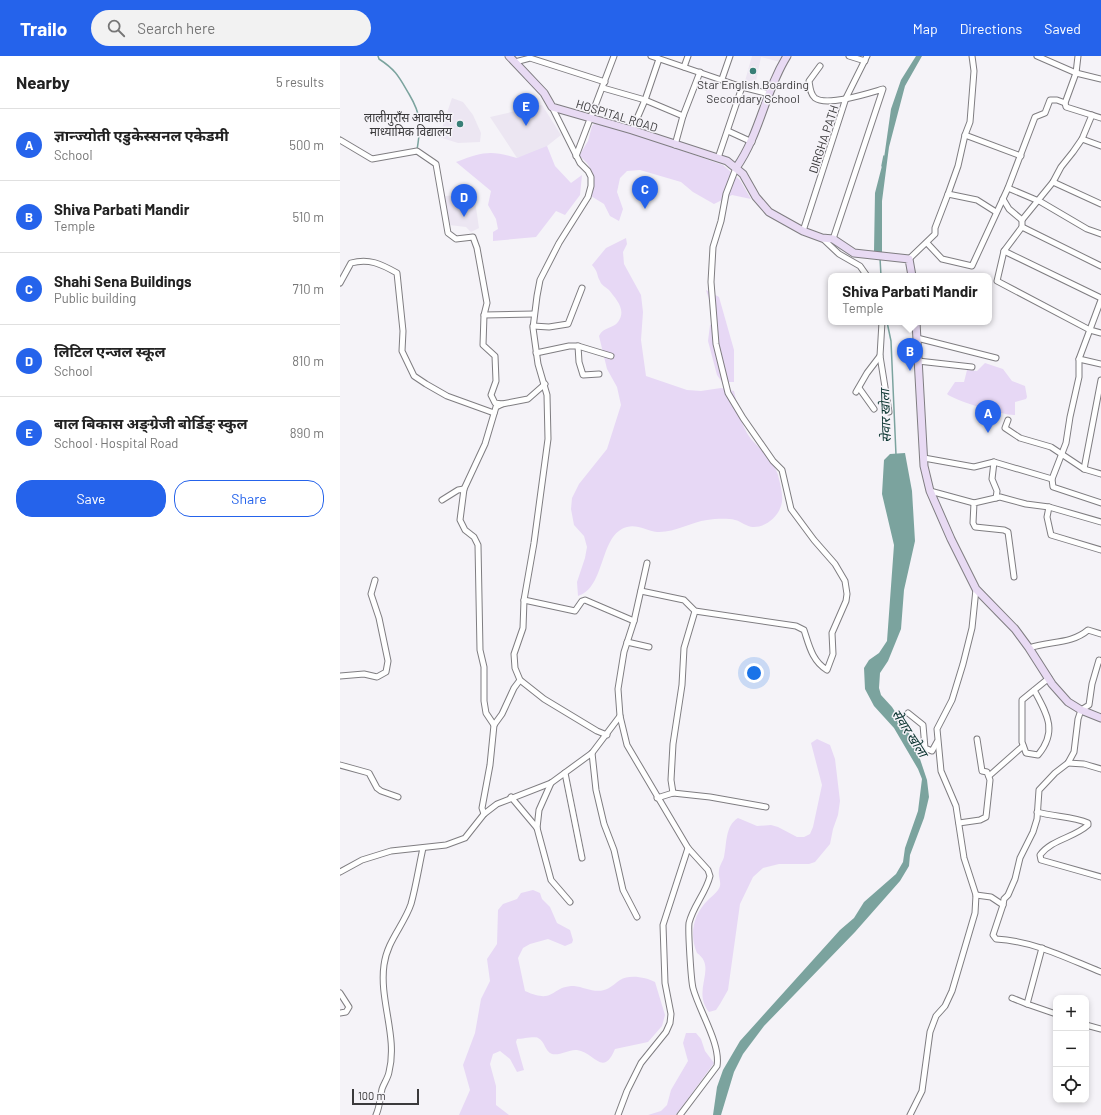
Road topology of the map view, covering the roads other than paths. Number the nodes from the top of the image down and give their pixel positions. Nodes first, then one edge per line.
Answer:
1 (509, 56) edge
2 (614, 56) edge
3 (651, 56) edge
4 (688, 56) edge
5 (730, 56) edge
6 (787, 56) edge
7 (849, 56) edge
8 (972, 56) edge
9 (1037, 56) edge
10 (1078, 56) edge
11 (866, 58) edge
12 (659, 59) junction
13 (515, 62) junction
14 (820, 66) dead end
15 (684, 67) junction
16 (700, 72) junction
17 (1076, 73) junction
18 (1101, 79) edge
19 (722, 80) junction
20 (605, 82) junction
21 (742, 87) junction
22 (603, 88) junction
23 (769, 94) junction
24 (846, 98) junction
25 (645, 100) junction
26 (1065, 103) junction
27 (552, 107) junction
28 (1092, 115) junction
29 (683, 116) junction
30 (591, 118) junction
31 (1101, 118) edge
32 (632, 130) junction
33 (728, 131) junction
34 (964, 136) junction
35 (1082, 139) junction
36 (340, 140) edge
37 (752, 142) junction
38 (675, 145) junction
39 (1101, 146) edge
40 (576, 156) junction
41 (1021, 156) junction
42 (718, 158) junction
43 (736, 168) junction
44 (1053, 182) junction
45 (1008, 188) junction
46 (948, 194) junction
47 (1003, 199) junction
48 (1037, 200) junction
49 (1101, 204) edge
50 (996, 212) junction
51 (1022, 220) junction
52 (1022, 227) junction
53 (804, 231) junction
54 (1101, 234) edge
55 (822, 238) junction
56 (833, 239) junction
57 (927, 243) junction
58 (1004, 251) junction
59 (909, 259) junction
60 (1101, 266) edge
61 (865, 273) edge
62 (911, 273) edge
63 (340, 283) edge
64 (582, 288) dead end
65 (1101, 299) edge
66 (534, 314) junction
67 (484, 315) junction
68 (882, 325) edge
69 (916, 325) edge
70 (533, 326) junction
71 (1090, 330) junction
72 (1101, 333) edge
73 (917, 338) junction
74 (578, 346) junction
75 (536, 353) junction
76 (611, 356) dead end
77 (880, 356) junction
78 (996, 358) dead end
79 (1079, 360) junction
80 (918, 361) junction
81 (1101, 364) edge
82 (972, 367) dead end
83 (599, 374) dead end
84 (1101, 380) edge
85 (545, 384) junction
86 (502, 404) junction
87 (874, 410) dead end
88 (889, 412) dead end
89 (494, 413) junction
90 (1008, 420) dead end
91 (1062, 455) junction
92 (924, 458) junction
93 (994, 462) junction
94 (1084, 470) junction
95 (1101, 474) edge
96 (1052, 479) junction
97 (464, 489) junction
98 (930, 491) junction
99 (996, 498) junction
100 (442, 500) dead end
101 (974, 503) junction
102 (1101, 503) edge
103 (1049, 507) junction
104 (1101, 522) edge
105 (1101, 550) edge
106 (647, 563) dead end
107 (1014, 577) dead end
108 (375, 580) dead end
109 (976, 589) junction
110 (641, 591) junction
111 (524, 600) junction
112 (694, 611) junction
113 (634, 621) junction
114 (1101, 634) edge
115 (627, 642) junction
116 (649, 647) dead end
117 (1029, 648) junction
118 (1101, 661) edge
119 (340, 676) edge
120 (1049, 678) junction
121 (520, 680) junction
122 (1034, 690) junction
123 (1081, 710) junction
124 (908, 713) dead end
125 (620, 716) junction
126 (1101, 718) edge
127 (494, 726) junction
128 (607, 735) junction
129 (977, 739) dead end
130 (937, 741) junction
131 (1023, 746) junction
132 (592, 753) junction
133 (1068, 763) junction
134 (340, 765) edge
135 (1101, 770) edge
136 (565, 773) junction
137 (989, 776) junction
138 (551, 783) junction
139 (673, 792) junction
140 (398, 797) dead end
141 (511, 797) junction
142 (657, 798) junction
143 (766, 807) dead end
144 (1037, 812) junction
145 (484, 814) junction
146 (959, 823) junction
147 (537, 828) junction
148 (423, 848) junction
149 (688, 848) junction
150 (582, 858) dead end
151 (340, 872) edge
152 (1101, 877) edge
153 (976, 895) junction
154 (570, 902) dead end
155 (1003, 905) junction
156 (637, 917) dead end
157 (1042, 948) junction
158 (1101, 972) edge
159 (340, 994) edge
160 (1012, 998) dead end
161 (1027, 1004) junction
162 (340, 1013) edge
163 (1053, 1013) edge
164 (1089, 1026) edge
165 (1101, 1029) edge
166 (376, 1115) edge
167 (618, 1115) edge
168 (680, 1115) edge
169 (910, 1115) edge

1 - 13 street
2 - 20 street
3 - 12 street
4 - 15 street
5 - 19 street
6 - 23 street
7 - 11 street
8 - 34 street
9 - 17 street
10 - 17 street
11 - 24 street, DIRGHA PATH
12 - 15 street
12 - 25 street
13 - 20 street
13 - 27 street
14 - 24 street
15 - 16 street
16 - 19 street
16 - 29 street
17 - 18 street
17 - 26 street
19 - 21 street
20 - 22 street
21 - 23 street
21 - 33 street
22 - 25 street
22 - 30 street
23 - 37 street
24 - 53 street, DIRGHA PATH
24 - 56 street
25 - 29 street
25 - 32 street
26 - 28 street
26 - 41 street
27 - 30 street, HOSPITAL ROAD
27 - 40 street
28 - 31 street
28 - 35 street
29 - 38 street
30 - 32 street, HOSPITAL ROAD
30 - 40 street
32 - 38 street, HOSPITAL ROAD
33 - 37 street
33 - 42 street
34 - 41 street
34 - 46 street
35 - 39 street
35 - 44 street
36 - 67 street
37 - 43 street
38 - 42 street, HOSPITAL ROAD
40 - 66 street
41 - 45 street
42 - 43 street, HOSPITAL ROAD
43 - 53 street
43 - 112 street
44 - 48 street
44 - 49 street
45 - 47 street
45 - 48 street
46 - 50 street
46 - 57 street
47 - 50 street
47 - 51 street
48 - 51 street
48 - 54 street
50 - 57 street
51 - 52 street
52 - 58 street
52 - 60 street
53 - 55 street
55 - 56 street
55 - 61 street
56 - 59 street
57 - 59 street
58 - 65 street
58 - 71 street
59 - 62 street
63 - 89 street
64 - 70 street
65 - 71 street
66 - 67 street
66 - 70 street
67 - 86 street
68 - 77 street
69 - 73 street
70 - 75 street
71 - 72 street
71 - 79 street
73 - 78 street
73 - 80 street
74 - 75 street
74 - 76 street
74 - 83 street
75 - 85 street
77 - 87 street
77 - 88 street
79 - 81 street
79 - 91 street
80 - 82 street
80 - 92 street
84 - 94 street
85 - 86 street
85 - 111 street
86 - 89 street
89 - 97 street
90 - 91 street
91 - 94 street
91 - 96 street
92 - 93 street
92 - 98 street
93 - 96 street
93 - 99 street
94 - 95 street
96 - 102 street
97 - 100 street
97 - 127 street
98 - 101 street
98 - 109 street
99 - 101 street
99 - 103 street
101 - 107 street
103 - 104 street
103 - 105 street
106 - 110 street
108 - 119 street
109 - 117 street
109 - 130 street
110 - 112 street
110 - 113 street
111 - 113 street
111 - 121 street
112 - 139 street
113 - 115 street
114 - 117 street
115 - 116 street
115 - 125 street
117 - 120 street
118 - 123 street
120 - 122 street
120 - 123 street
121 - 127 street
121 - 128 street
122 - 131 street
122 - 131 street
123 - 126 street
123 - 133 street
124 - 130 street
125 - 128 street
125 - 142 street
127 - 145 street
128 - 132 street
129 - 137 street
130 - 146 street
131 - 137 street
132 - 136 street
132 - 156 street
133 - 135 street
133 - 144 street
134 - 140 street
136 - 138 street
136 - 150 street
137 - 146 street
138 - 141 street
138 - 147 street
139 - 142 street
139 - 143 street
141 - 145 street
141 - 147 street
142 - 149 street
144 - 152 street
144 - 155 street
145 - 148 street
146 - 153 street
147 - 154 street
148 - 151 street
148 - 166 street
149 - 167 street
149 - 168 street
153 - 155 street
153 - 169 street
155 - 157 street
157 - 158 street
157 - 161 street
159 - 162 street
160 - 161 street
161 - 163 street
164 - 165 street

